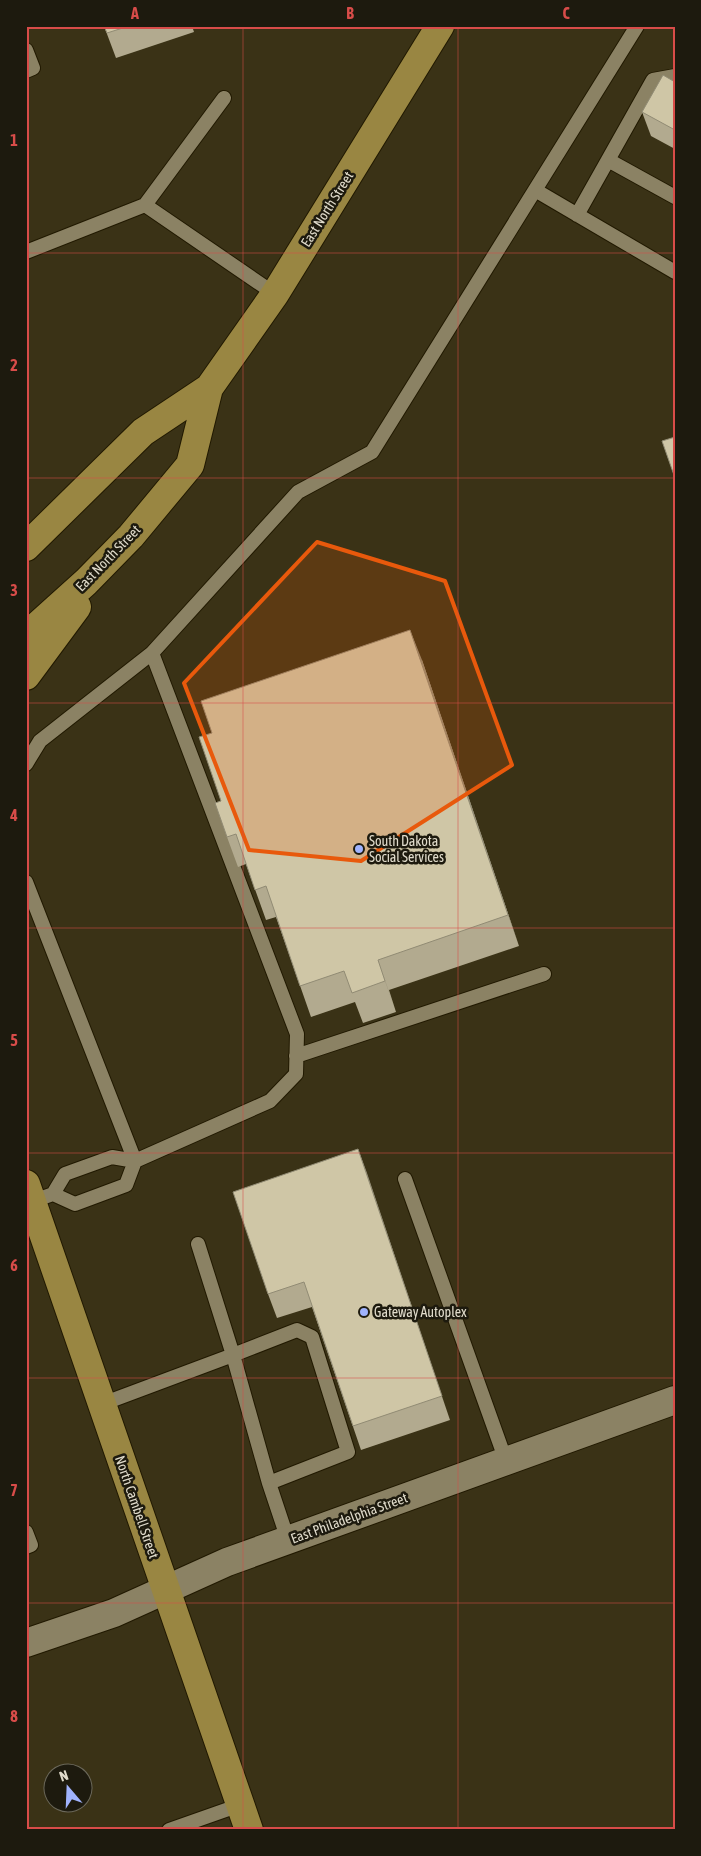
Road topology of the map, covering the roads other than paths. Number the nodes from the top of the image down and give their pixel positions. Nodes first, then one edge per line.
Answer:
1 (440, 26) edge
2 (637, 26) edge
3 (26, 50) edge
4 (26, 71) edge
5 (675, 76) edge
6 (224, 98) dead end
7 (608, 160) junction
8 (535, 190) junction
9 (675, 197) edge
10 (145, 205) junction
11 (577, 215) junction
12 (26, 252) edge
13 (675, 272) edge
14 (275, 294) junction
15 (209, 388) junction
16 (131, 536) junction
17 (26, 547) edge
18 (26, 636) edge
19 (152, 653) junction
20 (26, 676) edge
21 (26, 764) edge
22 (26, 882) edge
23 (544, 974) dead end
24 (296, 1056) junction
25 (135, 1161) junction
26 (405, 1179) dead end
27 (35, 1196) edge
28 (198, 1244) dead end
29 (233, 1355) junction
30 (675, 1400) edge
31 (102, 1404) junction
32 (506, 1461) junction
33 (269, 1483) junction
34 (26, 1532) edge
35 (288, 1540) junction
36 (26, 1547) edge
37 (165, 1589) junction
38 (26, 1643) edge
39 (244, 1818) edge
40 (169, 1830) edge

1 - 14 main road, East North Street
2 - 8 lane
3 - 4 lane
5 - 7 lane
6 - 10 lane
7 - 9 lane
7 - 11 lane
8 - 11 lane
8 - 19 lane
10 - 12 lane
10 - 14 lane
11 - 13 lane
14 - 15 main road, East North Street
15 - 16 main road, East North Street
15 - 17 main road, East North Street
16 - 18 main road, East North Street
16 - 20 main road
19 - 21 lane
19 - 24 lane
22 - 25 lane
23 - 24 lane
24 - 25 lane
25 - 27 lane
25 - 27 lane
26 - 32 lane
27 - 31 main road, North Cambell Street
28 - 29 lane
29 - 31 lane
29 - 33 lane
29 - 33 lane
30 - 32 street, East Philadelphia Street
31 - 37 main road, North Cambell Street
32 - 35 street, East Philadelphia Street
33 - 35 lane
34 - 36 lane
35 - 37 street, East Philadelphia Street
37 - 38 street, East Philadelphia Street
37 - 39 main road, North Cambell Street
39 - 40 lane

